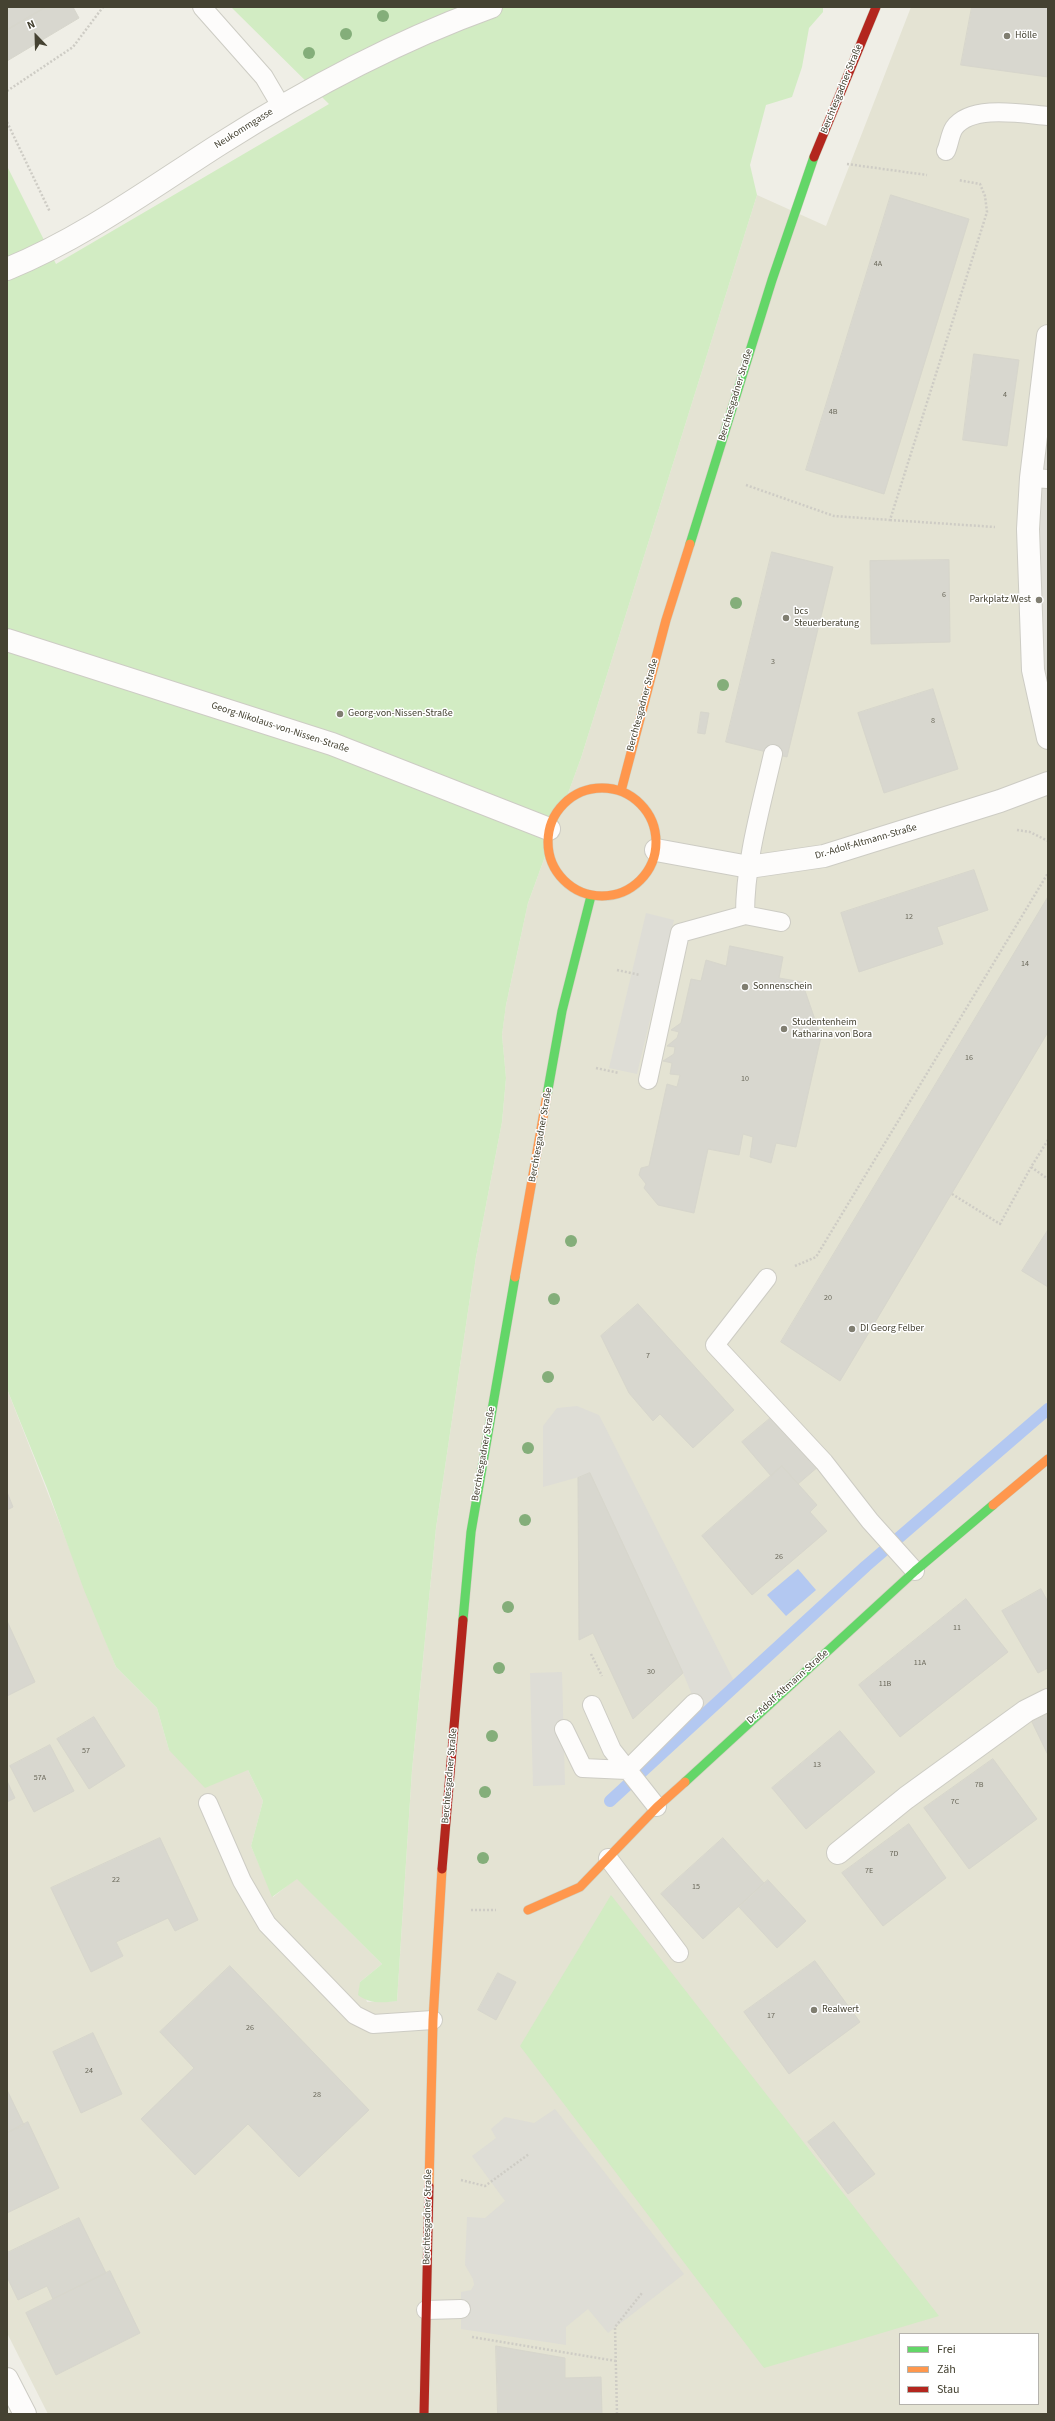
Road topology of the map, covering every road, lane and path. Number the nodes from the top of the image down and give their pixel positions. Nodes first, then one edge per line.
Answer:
1 (103, 7) edge
2 (202, 7) edge
3 (491, 7) edge
4 (876, 7) edge
5 (7, 91) edge
6 (281, 106) junction
7 (1048, 116) edge
8 (7, 122) edge
9 (946, 151) dead end
10 (844, 164) dead end
11 (934, 176) dead end
12 (956, 179) dead end
13 (65, 243) junction
14 (7, 269) edge
15 (1048, 336) edge
16 (1040, 478) edge
17 (746, 486) dead end
18 (890, 520) junction
19 (1028, 529) junction
20 (7, 640) edge
21 (1048, 738) edge
22 (773, 754) dead end
23 (1048, 783) edge
24 (621, 791) junction
25 (549, 829) junction
26 (1016, 830) dead end
27 (1048, 841) edge
28 (656, 850) junction
29 (749, 867) junction
30 (1048, 873) edge
31 (591, 896) junction
32 (745, 915) junction
33 (781, 922) dead end
34 (648, 1080) dead end
35 (1048, 1140) edge
36 (1031, 1167) junction
37 (1048, 1179) edge
38 (952, 1194) dead end
39 (767, 1278) joint
40 (1048, 1459) edge
41 (915, 1571) junction
42 (1048, 1700) edge
43 (694, 1703) dead end
44 (592, 1705) dead end
45 (564, 1729) dead end
46 (627, 1770) junction
47 (208, 1803) dead end
48 (657, 1807) junction
49 (838, 1853) dead end
50 (608, 1858) junction
51 (528, 1910) dead end
52 (679, 1953) dead end
53 (433, 2020) junction
54 (529, 2154) dead end
55 (460, 2180) dead end
56 (642, 2294) dead end
57 (461, 2309) dead end
58 (426, 2310) junction
59 (464, 2335) dead end
60 (616, 2361) junction
61 (7, 2379) edge
62 (25, 2414) edge
63 (424, 2414) edge
64 (617, 2414) edge

1 - 5 path
2 - 6 lane
3 - 6 street, Neukommgasse
4 - 24 main road, Berchtesgadner Straße
6 - 13 street, Neukommgasse
7 - 9 lane
8 - 13 path
10 - 11 path
12 - 18 path
13 - 14 street, Neukommgasse
15 - 16 street
16 - 19 street
17 - 18 path
18 - 19 path
19 - 21 street
20 - 25 street, Georg-Nikolaus-von-Nissen-Straße
22 - 29 lane
23 - 29 street, Dr.-Adolf-Altmann-Straße
24 - 25 main road
24 - 28 main road
25 - 31 main road
26 - 27 path
28 - 29 street, Dr.-Adolf-Altmann-Straße
28 - 31 main road
29 - 32 lane
30 - 39 path
31 - 53 main road, Berchtesgadner Straße
32 - 33 lane
32 - 34 lane
35 - 36 path
36 - 37 path
36 - 38 path
39 - 41 lane
40 - 41 main road, Dr.-Adolf-Altmann-Straße
41 - 48 main road, Dr.-Adolf-Altmann-Straße
42 - 49 street
43 - 46 lane
44 - 46 lane
45 - 46 lane
46 - 48 lane
47 - 53 lane
48 - 50 main road, Dr.-Adolf-Altmann-Straße
50 - 51 main road, Dr.-Adolf-Altmann-Straße
50 - 52 lane
53 - 58 main road, Berchtesgadner Straße
54 - 55 path
56 - 60 path
57 - 58 lane
58 - 63 main road, Berchtesgadner Straße
59 - 60 path
60 - 64 path
61 - 62 street

